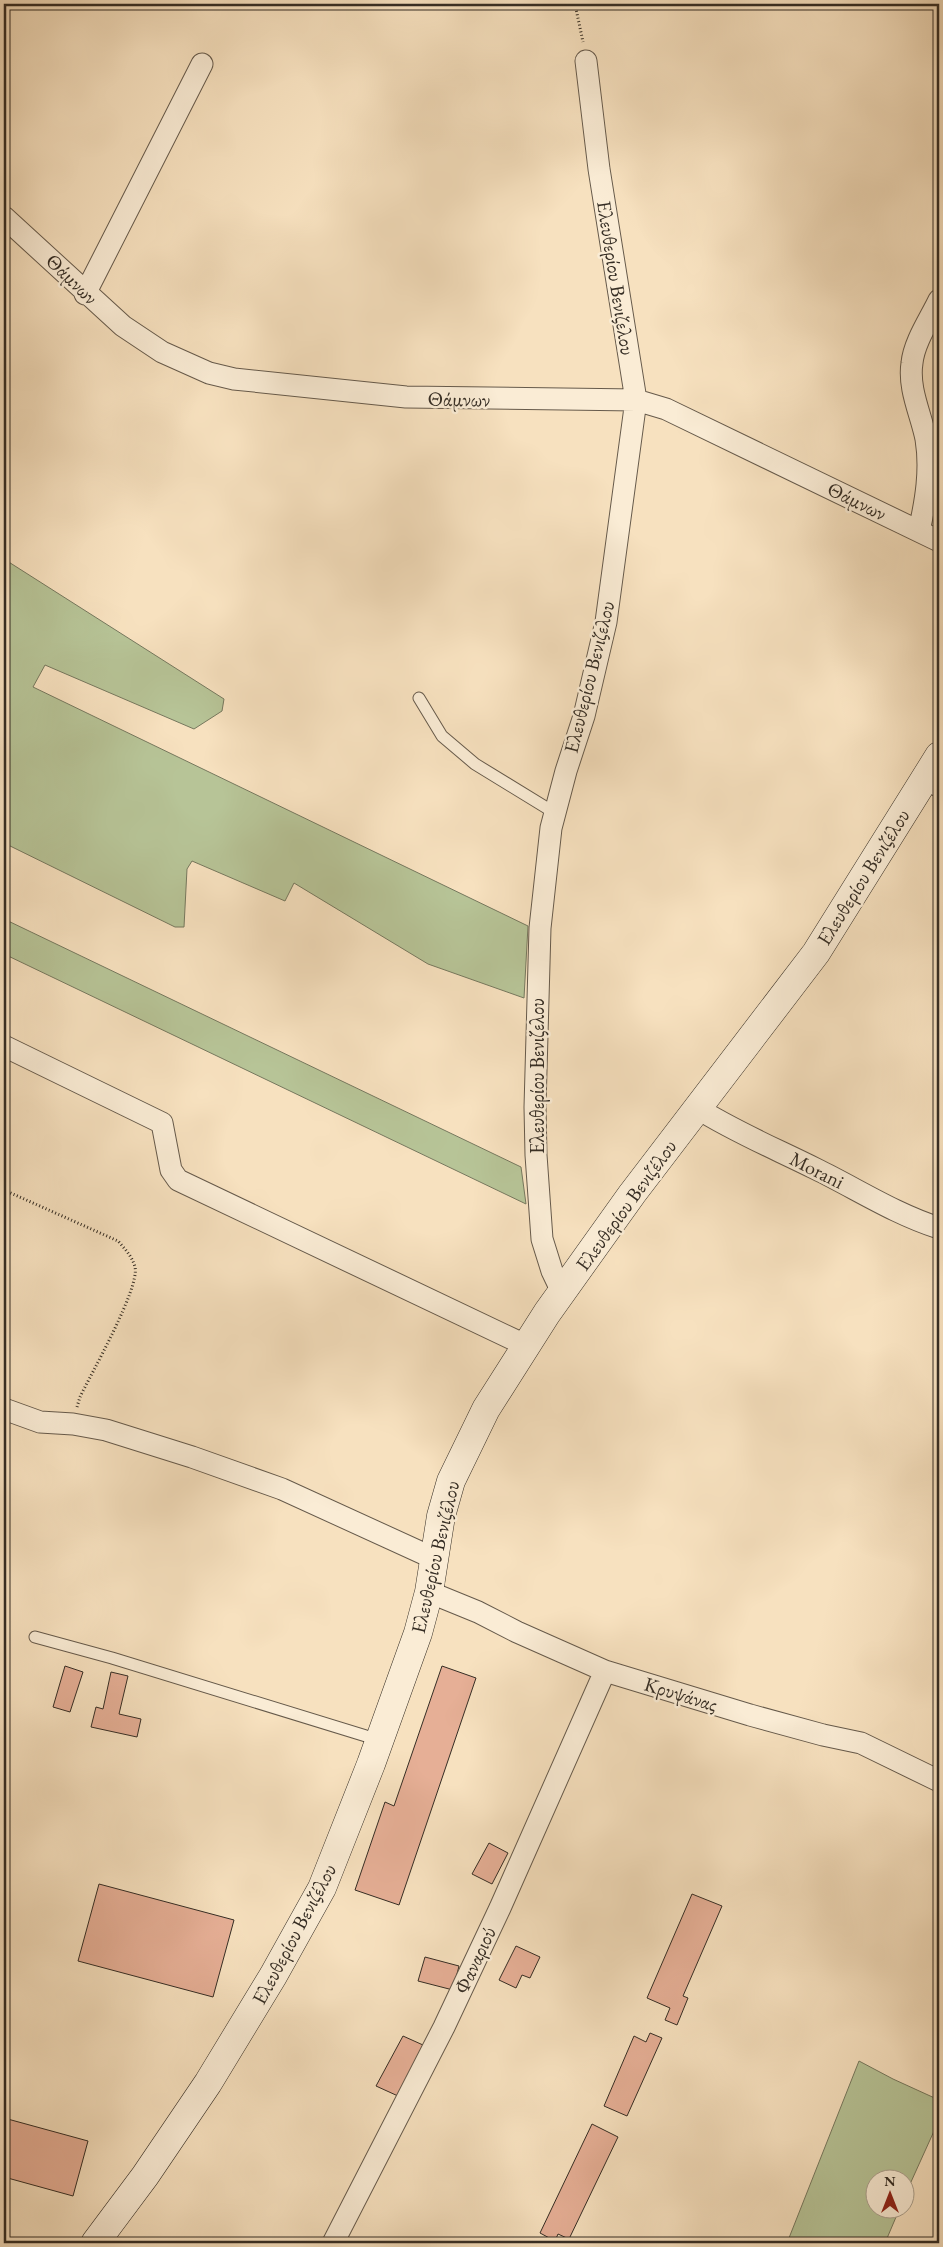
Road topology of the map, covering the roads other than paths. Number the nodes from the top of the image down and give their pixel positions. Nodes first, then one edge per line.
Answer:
1 (586, 61) road end
2 (202, 64) dead end
3 (4, 217) edge
4 (85, 294) junction
5 (939, 300) edge
6 (636, 400) junction
7 (919, 531) junction
8 (939, 541) edge
9 (419, 698) dead end
10 (939, 756) edge
11 (931, 787) edge
12 (555, 813) junction
13 (4, 1046) edge
14 (697, 1108) junction
15 (939, 1228) edge
16 (562, 1292) junction
17 (525, 1345) junction
18 (4, 1409) edge
19 (433, 1558) junction
20 (429, 1592) junction
21 (35, 1637) dead end
22 (605, 1671) junction
23 (379, 1740) junction
24 (939, 1781) edge
25 (95, 2243) edge
26 (333, 2243) edge

1 - 6 street, Ελευθερίου Βενιζελου
2 - 4 street
3 - 4 street, Θάμνων
4 - 6 street, Θάμνων
5 - 7 street
6 - 7 street, Θάμνων
6 - 12 street, Ελευθερίου Βενιζελου
7 - 8 street, Θάμνων
9 - 12 lane
10 - 11 main road, Ελευθερίου Βενιζέλου
11 - 14 main road, Ελευθερίου Βενιζέλου
12 - 16 street, Ελευθερίου Βενιζελου
13 - 17 street
14 - 15 street, Morani
14 - 16 main road, Ελευθερίου Βενιζέλου
16 - 17 main road, Ελευθερίου Βενιζέλου
17 - 19 main road, Ελευθερίου Βενιζέλου
18 - 19 street
19 - 20 main road, Ελευθερίου Βενιζέλου
20 - 22 street, Κρυψάνας
20 - 23 main road, Ελευθερίου Βενιζέλου
21 - 23 lane
22 - 24 street, Κρυψάνας
22 - 26 street, Φαναριού
23 - 25 main road, Ελευθερίου Βενιζέλου

